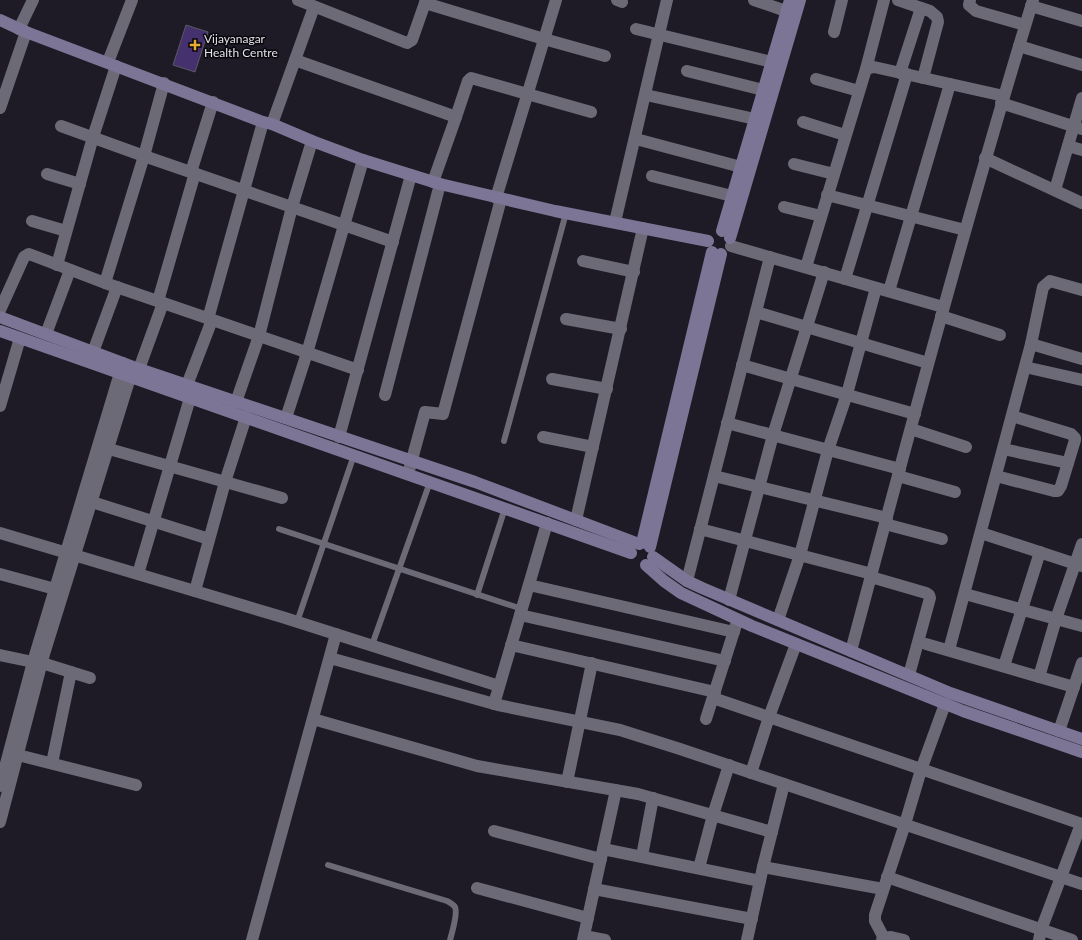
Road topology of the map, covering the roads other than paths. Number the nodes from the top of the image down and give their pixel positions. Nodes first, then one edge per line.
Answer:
1 (33, 0) edge
2 (132, 0) edge
3 (298, 0) edge
4 (556, 0) edge
5 (667, 0) edge
6 (754, 0) edge
7 (800, 0) edge
8 (842, 0) edge
9 (884, 0) edge
10 (970, 0) edge
11 (426, 1) edge
12 (906, 1) edge
13 (1032, 3) edge
14 (788, 6) edge
15 (314, 7) junction
16 (921, 8) junction
17 (0, 20) edge
18 (1082, 20) edge
19 (1025, 25) junction
20 (636, 29) dead end
21 (23, 30) junction
22 (834, 32) dead end
23 (659, 35) junction
24 (544, 39) junction
25 (1019, 46) junction
26 (605, 56) dead end
27 (295, 60) junction
28 (772, 62) junction
29 (112, 64) junction
30 (1082, 65) edge
31 (866, 69) junction
32 (687, 71) dead end
33 (903, 73) junction
34 (923, 78) junction
35 (816, 79) dead end
36 (164, 83) junction
37 (950, 84) junction
38 (763, 90) junction
39 (859, 90) junction
40 (527, 94) junction
41 (646, 95) junction
42 (1082, 98) edge
43 (1003, 100) junction
44 (213, 102) junction
45 (0, 108) edge
46 (591, 112) dead end
47 (456, 117) junction
48 (755, 120) junction
49 (803, 122) dead end
50 (267, 123) junction
51 (61, 126) dead end
52 (1078, 128) edge
53 (845, 135) junction
54 (93, 138) junction
55 (636, 139) junction
56 (312, 141) junction
57 (1068, 146) junction
58 (1082, 150) edge
59 (144, 156) junction
60 (985, 158) junction
61 (364, 160) junction
62 (794, 164) dead end
63 (741, 166) junction
64 (193, 173) junction
65 (47, 174) dead end
66 (834, 174) junction
67 (412, 175) junction
68 (652, 176) dead end
69 (436, 183) junction
70 (80, 184) junction
71 (243, 190) junction
72 (1054, 190) junction
73 (827, 195) junction
74 (732, 196) junction
75 (498, 198) junction
76 (1082, 203) edge
77 (867, 205) junction
78 (292, 207) junction
79 (784, 207) dead end
80 (566, 213) junction
81 (821, 216) junction
82 (910, 216) junction
83 (32, 221) dead end
84 (615, 222) junction
85 (344, 225) junction
86 (644, 228) junction
87 (965, 230) junction
88 (66, 231) junction
89 (728, 238) junction
90 (393, 242) junction
91 (714, 249) junction
92 (770, 257) junction
93 (582, 261) dead end
94 (57, 265) junction
95 (806, 267) junction
96 (70, 270) junction
97 (634, 272) junction
98 (824, 272) junction
99 (845, 279) junction
100 (105, 283) junction
101 (117, 287) junction
102 (876, 288) junction
103 (1082, 290) edge
104 (888, 291) junction
105 (160, 302) junction
106 (0, 310) edge
107 (756, 312) junction
108 (942, 312) junction
109 (0, 317) edge
110 (210, 319) junction
111 (566, 319) dead end
112 (806, 327) junction
113 (621, 329) junction
114 (0, 331) edge
115 (46, 334) junction
116 (1000, 335) dead end
117 (259, 336) junction
118 (20, 338) junction
119 (861, 343) junction
120 (1031, 344) junction
121 (93, 352) junction
122 (307, 353) junction
123 (1082, 359) edge
124 (928, 363) junction
125 (742, 365) junction
126 (1025, 367) junction
127 (129, 370) junction
128 (358, 370) junction
129 (552, 379) dead end
130 (791, 379) junction
131 (1082, 380) edge
132 (187, 385) junction
133 (607, 389) junction
134 (847, 394) junction
135 (385, 395) dead end
136 (190, 398) junction
137 (236, 402) junction
138 (0, 406) edge
139 (915, 414) junction
140 (1012, 416) junction
141 (246, 417) junction
142 (286, 418) junction
143 (727, 423) junction
144 (910, 429) junction
145 (773, 435) junction
146 (339, 436) junction
147 (543, 437) dead end
148 (504, 441) dead end
149 (593, 447) junction
150 (966, 447) dead end
151 (1003, 449) junction
152 (108, 450) junction
153 (828, 450) junction
154 (354, 455) junction
155 (411, 461) junction
156 (1068, 462) junction
157 (169, 466) junction
158 (899, 473) junction
159 (408, 474) junction
160 (714, 476) junction
161 (996, 476) junction
162 (225, 482) junction
163 (430, 482) junction
164 (759, 487) junction
165 (955, 492) dead end
166 (282, 498) dead end
167 (814, 500) junction
168 (92, 502) junction
169 (505, 508) junction
170 (576, 520) junction
171 (154, 521) junction
172 (886, 521) junction
173 (548, 523) junction
174 (700, 529) junction
175 (279, 530) dead end
176 (0, 533) edge
177 (980, 534) junction
178 (209, 539) junction
179 (942, 539) dead end
180 (744, 541) junction
181 (323, 544) junction
182 (1082, 544) edge
183 (643, 552) junction
184 (1040, 552) junction
185 (71, 554) junction
186 (800, 555) junction
187 (1078, 565) edge
188 (400, 569) junction
189 (0, 574) edge
190 (138, 574) junction
191 (871, 576) junction
192 (687, 580) junction
193 (529, 584) junction
194 (55, 589) junction
195 (194, 591) junction
196 (964, 594) junction
197 (477, 595) junction
198 (729, 600) junction
199 (1021, 609) junction
200 (521, 612) junction
201 (1056, 619) junction
202 (738, 620) junction
203 (778, 620) junction
204 (297, 622) junction
205 (1082, 626) edge
206 (734, 632) junction
207 (336, 634) junction
208 (796, 644) junction
209 (926, 644) dead end
210 (372, 645) junction
211 (512, 645) junction
212 (949, 650) junction
213 (851, 651) junction
214 (0, 654) edge
215 (330, 658) junction
216 (724, 661) junction
217 (38, 662) junction
218 (592, 663) junction
219 (1082, 663) edge
220 (1004, 666) junction
221 (71, 672) junction
222 (909, 675) junction
223 (1039, 677) junction
224 (90, 678) dead end
225 (499, 686) junction
226 (1074, 687) junction
227 (714, 695) junction
228 (494, 704) junction
229 (945, 704) junction
230 (768, 718) junction
231 (313, 719) junction
232 (706, 719) dead end
233 (579, 722) junction
234 (1059, 731) junction
235 (1082, 739) edge
236 (1082, 752) edge
237 (18, 755) junction
238 (52, 763) junction
239 (729, 765) junction
240 (921, 770) junction
241 (751, 772) junction
242 (567, 782) junction
243 (784, 784) junction
244 (136, 785) dead end
245 (0, 786) edge
246 (616, 790) junction
247 (653, 798) junction
248 (714, 815) junction
249 (0, 822) edge
250 (905, 824) junction
251 (1082, 824) edge
252 (494, 831) dead end
253 (772, 832) junction
254 (602, 854) junction
255 (642, 856) junction
256 (328, 865) dead end
257 (763, 867) junction
258 (699, 868) junction
259 (1061, 877) junction
260 (760, 881) junction
261 (885, 883) junction
262 (1082, 884) edge
263 (477, 888) dead end
264 (594, 889) junction
265 (588, 918) junction
266 (752, 919) junction
267 (1040, 935) edge
268 (584, 938) edge
269 (883, 939) edge
270 (252, 940) edge
271 (450, 940) edge
272 (605, 940) edge
273 (747, 940) edge
274 (904, 940) edge
275 (1072, 940) edge

1 - 21 street
2 - 29 street
3 - 15 street
4 - 24 street
5 - 23 street
6 - 14 street
7 - 89 street
8 - 22 street
9 - 31 street
10 - 19 street
11 - 15 street
11 - 24 street
12 - 16 street
13 - 18 street
13 - 19 street
14 - 28 street
15 - 27 street
16 - 33 street
16 - 34 street
17 - 21 street
19 - 25 street
20 - 23 street
21 - 29 street
21 - 45 street
23 - 28 street
23 - 41 street
24 - 26 street
24 - 40 street
25 - 30 street
25 - 43 street
27 - 47 street
27 - 50 street
28 - 38 street
29 - 36 street
29 - 54 street
31 - 33 street
31 - 39 street
32 - 38 street
33 - 34 street
33 - 77 street
34 - 37 street
35 - 39 street
36 - 44 street
36 - 59 street
37 - 43 street
37 - 82 street
38 - 48 street
39 - 53 street
40 - 46 street
40 - 47 street
40 - 75 street
41 - 48 street
41 - 55 street
42 - 52 street
43 - 52 street
43 - 60 street
44 - 50 street
44 - 64 street
47 - 69 street
48 - 63 street
49 - 53 street
50 - 56 street
50 - 71 street
51 - 54 street
52 - 57 street
53 - 66 street
54 - 59 street
54 - 70 street
55 - 63 street
55 - 84 street
56 - 61 street
56 - 78 street
57 - 58 street
57 - 72 street
59 - 64 street
59 - 100 street
60 - 72 street
60 - 87 street
61 - 67 street
61 - 85 street
62 - 66 street
63 - 74 street
64 - 71 street
64 - 105 street
65 - 70 street
66 - 73 street
67 - 69 street
67 - 90 street
68 - 74 street
69 - 75 street
69 - 135 street
70 - 88 street
71 - 78 street
71 - 110 street
72 - 76 street
73 - 77 street
73 - 81 street
74 - 89 street
75 - 80 street
75 - 155 street
77 - 82 street
77 - 99 street
78 - 85 street
78 - 117 street
79 - 81 street
80 - 84 street
80 - 148 lane
81 - 95 street
82 - 87 street
82 - 104 street
83 - 88 street
84 - 86 street
85 - 90 street
85 - 122 street
86 - 91 street
86 - 97 street
87 - 108 street
88 - 94 street
89 - 91 street
89 - 91 street
89 - 92 street
90 - 128 street
91 - 183 street
92 - 95 street
92 - 107 street
93 - 97 street
94 - 96 street
94 - 106 street
95 - 98 street
96 - 100 street
96 - 115 street
97 - 113 street
98 - 99 street
98 - 112 street
99 - 102 street
100 - 101 street
101 - 105 street
101 - 121 street
102 - 104 street
102 - 119 street
103 - 120 street
104 - 108 street
105 - 110 street
105 - 127 street
107 - 112 street
107 - 125 street
108 - 116 street
108 - 124 street
109 - 115 street
110 - 117 street
110 - 132 street
111 - 113 street
112 - 119 street
112 - 130 street
113 - 133 street
114 - 118 street
115 - 121 street
117 - 122 street
117 - 137 street
118 - 127 street
118 - 138 street
119 - 124 street
119 - 134 street
120 - 123 street
120 - 126 street
121 - 127 street
122 - 128 street
122 - 142 street
124 - 139 street
125 - 130 street
125 - 143 street
126 - 131 street
126 - 140 street
127 - 132 street
127 - 136 street
127 - 152 street
127 - 185 street
128 - 146 street
129 - 133 street
130 - 134 street
130 - 145 street
132 - 137 street
133 - 149 street
134 - 139 street
134 - 153 street
136 - 141 street
136 - 157 street
137 - 142 street
139 - 144 street
140 - 151 street
140 - 156 street
141 - 154 street
141 - 162 street
142 - 146 street
143 - 145 street
143 - 160 street
144 - 150 street
144 - 158 street
145 - 153 street
145 - 164 street
146 - 155 street
147 - 149 street
149 - 170 street
151 - 156 street
151 - 161 street
152 - 157 street
152 - 168 street
153 - 158 street
153 - 167 street
154 - 159 street
154 - 181 lane
155 - 159 street
155 - 170 street
156 - 161 street
157 - 162 street
157 - 171 street
158 - 165 street
158 - 172 street
159 - 163 street
160 - 164 street
160 - 174 street
161 - 177 street
162 - 166 street
162 - 178 street
163 - 169 street
163 - 188 lane
164 - 167 street
164 - 180 street
167 - 172 street
167 - 186 street
168 - 171 street
168 - 185 street
169 - 173 street
169 - 197 lane
170 - 183 street
171 - 178 street
171 - 190 street
172 - 179 street
172 - 191 street
173 - 183 street
173 - 193 street
174 - 180 street
174 - 192 street
175 - 181 lane
176 - 185 street
177 - 184 street
177 - 196 street
178 - 195 street
180 - 186 street
180 - 198 street
181 - 188 lane
181 - 204 lane
182 - 187 street
183 - 192 street
183 - 202 street
184 - 187 street
184 - 199 street
185 - 190 street
185 - 194 street
185 - 217 street
186 - 191 street
186 - 203 street
187 - 201 street
188 - 197 lane
188 - 210 lane
189 - 194 street
190 - 195 street
191 - 213 street
191 - 222 street
192 - 198 street
193 - 200 street
193 - 206 street
194 - 217 street
195 - 204 street
196 - 199 street
196 - 212 street
197 - 200 lane
198 - 203 street
199 - 201 street
199 - 220 street
200 - 211 street
200 - 216 street
201 - 205 street
201 - 223 street
202 - 206 street
202 - 208 street
203 - 213 street
204 - 207 street
206 - 216 street
207 - 210 street
207 - 215 street
208 - 229 street
208 - 230 street
209 - 212 street
210 - 225 street
211 - 218 street
211 - 225 street
212 - 220 street
213 - 222 street
214 - 217 street
215 - 228 street
215 - 231 street
216 - 227 street
217 - 221 street
217 - 237 street
217 - 245 street
218 - 227 street
218 - 233 street
219 - 226 street
220 - 223 street
221 - 224 street
221 - 238 street
222 - 234 street
223 - 226 street
225 - 228 street
226 - 234 street
227 - 230 street
227 - 232 street
228 - 233 street
229 - 236 street
229 - 240 street
230 - 240 street
230 - 241 street
231 - 242 street
231 - 270 street
233 - 239 street
233 - 242 street
234 - 235 street
237 - 238 street
237 - 249 street
238 - 244 street
239 - 241 street
239 - 248 street
240 - 250 street
240 - 251 street
241 - 243 street
242 - 246 street
243 - 250 street
243 - 253 street
246 - 247 street
246 - 254 street
247 - 248 street
247 - 255 street
248 - 253 street
248 - 258 street
250 - 259 street
250 - 261 street
251 - 259 street
252 - 254 street
253 - 257 street
254 - 255 street
254 - 264 street
255 - 258 street
256 - 271 lane
257 - 260 street
257 - 261 street
258 - 260 street
259 - 262 street
259 - 267 street
260 - 266 street
261 - 267 street
261 - 269 street
263 - 265 street
264 - 265 street
264 - 266 street
265 - 268 street
266 - 273 street
267 - 275 street
268 - 272 street
269 - 274 street

